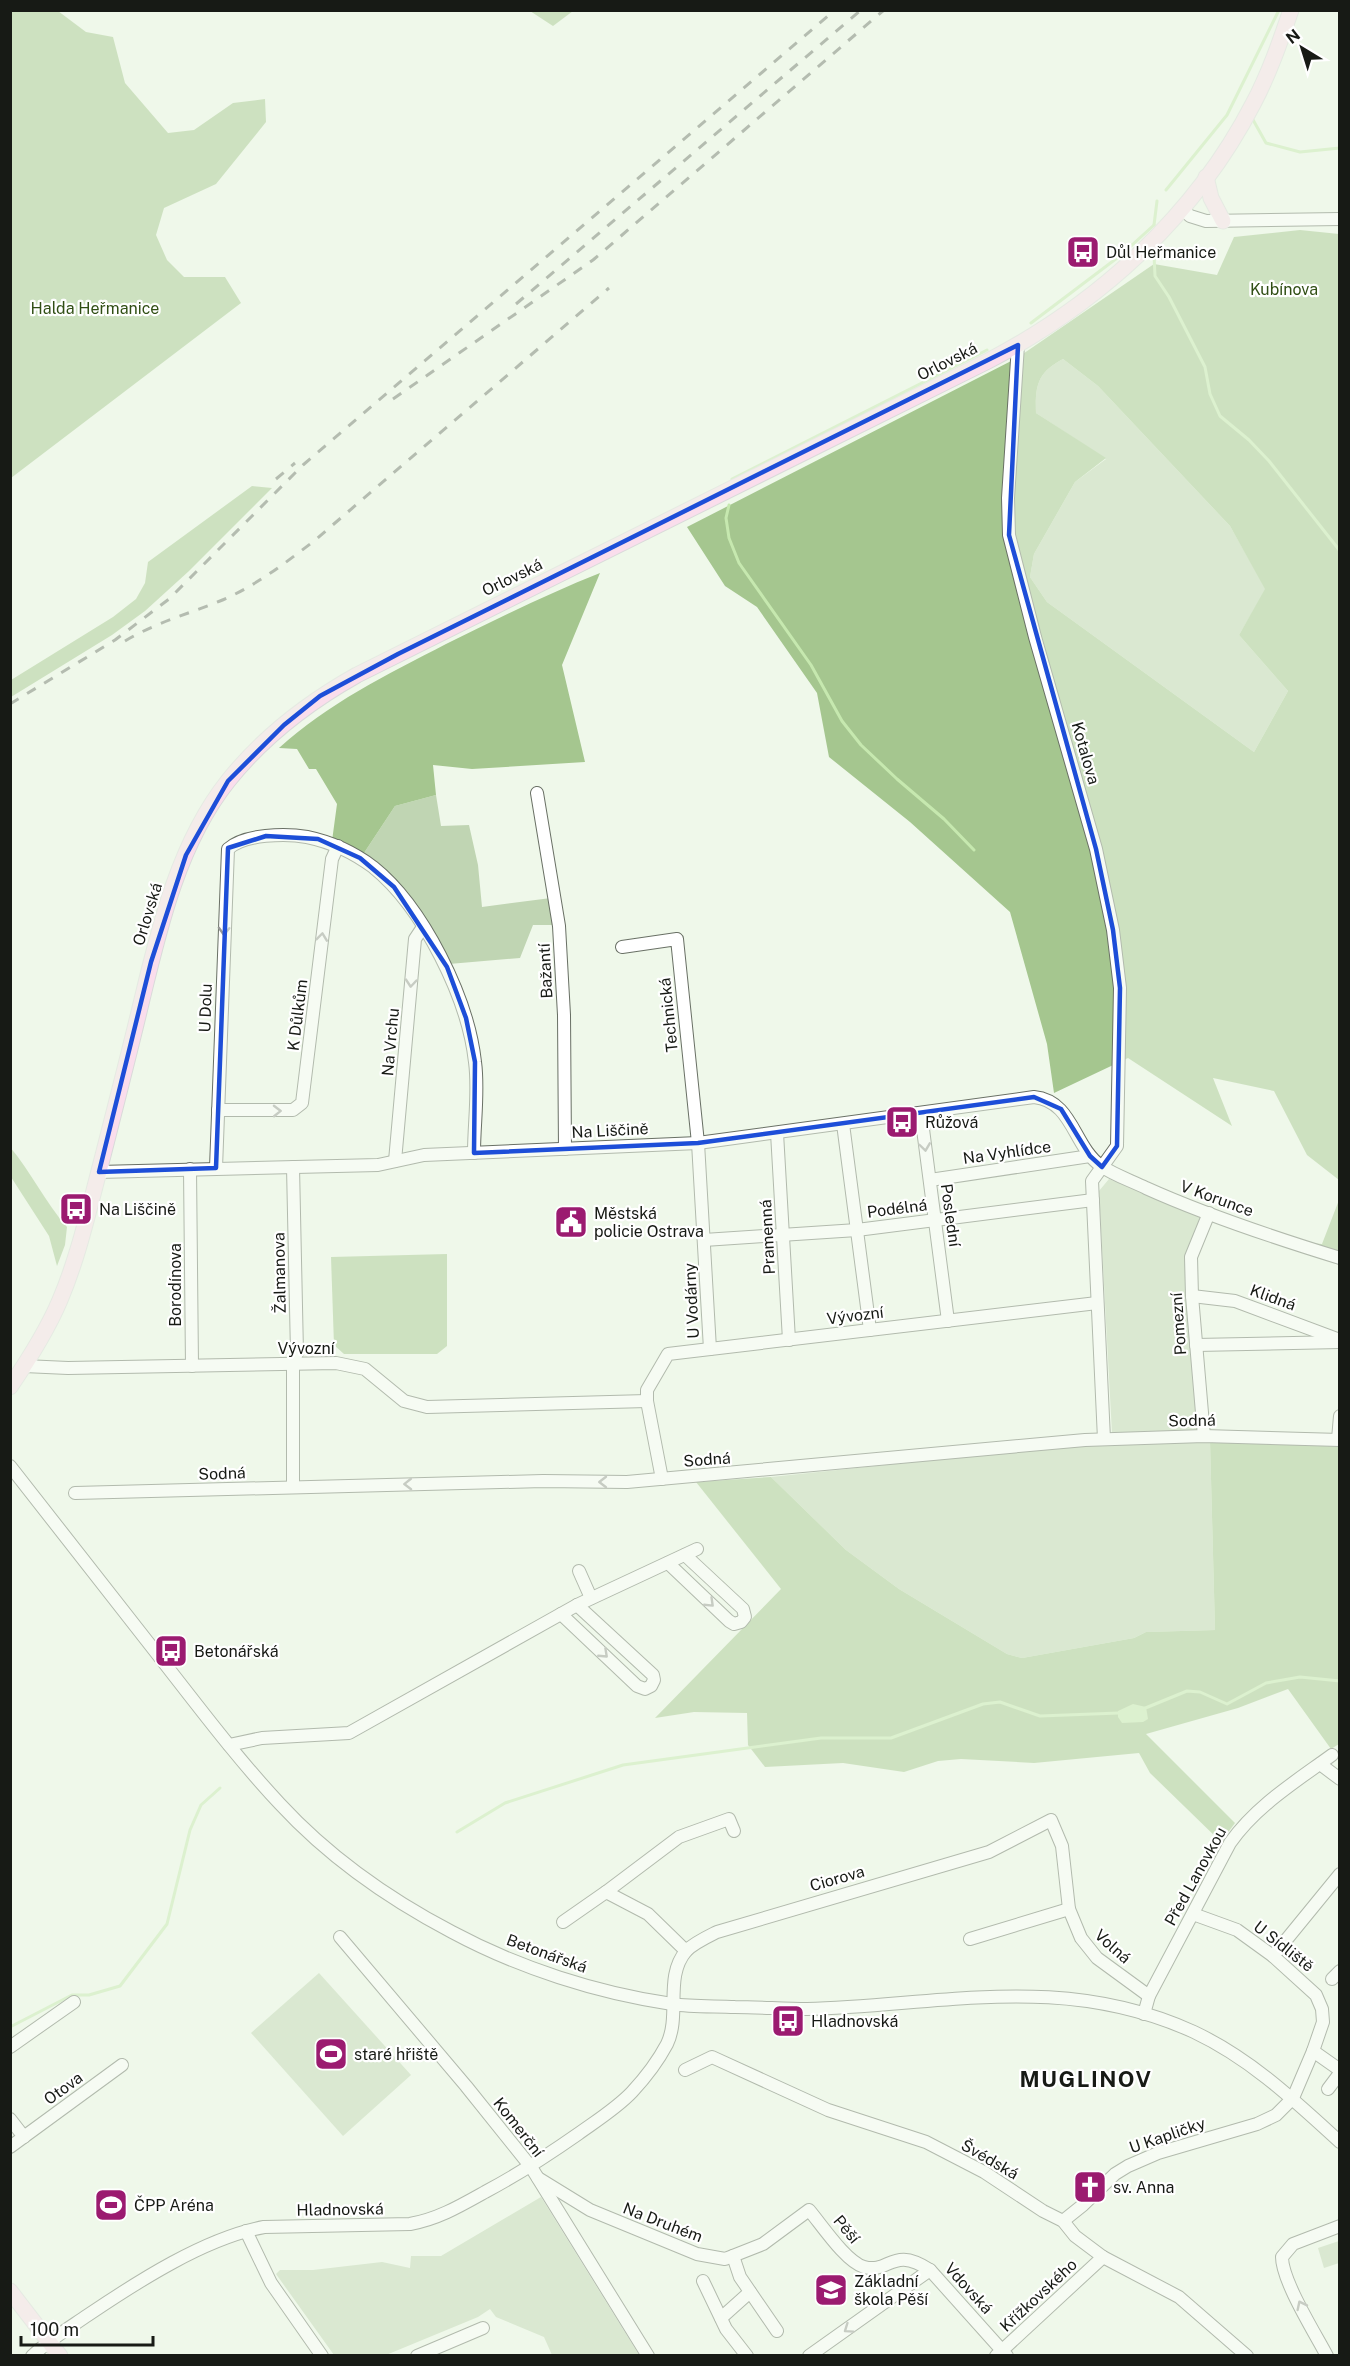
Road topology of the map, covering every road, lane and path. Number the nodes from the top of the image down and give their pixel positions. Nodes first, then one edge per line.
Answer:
1 (1291, 10) edge
2 (1206, 177) junction
3 (1182, 209) junction
4 (1340, 219) edge
5 (1223, 221) junction
6 (1018, 345) junction
7 (537, 793) dead end
8 (338, 846) junction
9 (423, 927) junction
10 (622, 947) dead end
11 (218, 1110) junction
12 (921, 1114) junction
13 (843, 1124) junction
14 (777, 1133) junction
15 (698, 1143) junction
16 (565, 1149) junction
17 (474, 1153) junction
18 (1090, 1156) junction
19 (395, 1161) junction
20 (293, 1167) junction
21 (1102, 1167) junction
22 (216, 1168) junction
23 (190, 1169) junction
24 (99, 1172) junction
25 (930, 1180) junction
26 (1093, 1200) junction
27 (1209, 1213) junction
28 (935, 1220) junction
29 (857, 1230) junction
30 (784, 1235) junction
31 (704, 1240) junction
32 (1340, 1258) edge
33 (1192, 1296) junction
34 (1097, 1303) junction
35 (948, 1320) junction
36 (870, 1330) junction
37 (789, 1340) junction
38 (1340, 1341) edge
39 (1196, 1345) junction
40 (710, 1349) junction
41 (293, 1364) junction
42 (24, 1366) junction
43 (192, 1366) junction
44 (10, 1387) edge
45 (647, 1401) junction
46 (1340, 1416) edge
47 (1204, 1436) junction
48 (1104, 1439) junction
49 (1339, 1440) edge
50 (10, 1466) edge
51 (10, 1475) edge
52 (662, 1479) junction
53 (24, 1484) junction
54 (293, 1486) junction
55 (75, 1493) dead end
56 (698, 1549) dead end
57 (685, 1555) junction
58 (668, 1563) junction
59 (579, 1571) dead end
60 (591, 1598) junction
61 (577, 1605) junction
62 (561, 1614) junction
63 (229, 1745) junction
64 (1332, 1755) dead end
65 (1320, 1764) junction
66 (1340, 1779) edge
67 (1051, 1821) joint
68 (734, 1831) dead end
69 (1340, 1874) edge
70 (606, 1892) junction
71 (1069, 1909) junction
72 (1193, 1914) junction
73 (563, 1922) dead end
74 (340, 1937) dead end
75 (970, 1939) dead end
76 (686, 1952) junction
77 (1273, 1956) junction
78 (1149, 1996) junction
79 (74, 2002) dead end
80 (675, 2005) junction
81 (1144, 2013) junction
82 (10, 2047) edge
83 (1313, 2051) junction
84 (122, 2065) dead end
85 (685, 2070) dead end
86 (1340, 2071) edge
87 (1328, 2089) dead end
88 (1293, 2098) junction
89 (10, 2119) edge
90 (24, 2137) junction
91 (1340, 2142) edge
92 (10, 2147) edge
93 (534, 2173) junction
94 (809, 2210) joint
95 (1063, 2221) junction
96 (1340, 2226) edge
97 (246, 2231) junction
98 (733, 2256) junction
99 (1102, 2257) junction
100 (930, 2270) junction
101 (703, 2281) dead end
102 (10, 2291) edge
103 (750, 2292) junction
104 (721, 2318) junction
105 (483, 2328) dead end
106 (777, 2331) dead end
107 (51, 2340) junction
108 (1002, 2354) edge
109 (32, 2355) edge
110 (60, 2355) edge
111 (322, 2355) edge
112 (417, 2355) edge
113 (648, 2355) edge
114 (747, 2355) edge
115 (809, 2355) edge
116 (1247, 2355) edge
117 (1327, 2355) edge

1 - 2 main road, Orlovská
2 - 3 main road, Orlovská
2 - 5 main road
3 - 5 street
3 - 6 main road, Orlovská
4 - 5 street
6 - 21 street, Kotalova
6 - 24 main road, Orlovská
7 - 16 street, Bažantí
8 - 9 street
11 -> 8 street, K Důlkům
8 -> 11 street, U Dolu
9 - 17 street
9 -> 19 street, Na Vrchu
10 - 15 street, Technická
11 - 22 street, U Dolu
12 - 13 street, Na Liščině
12 - 18 street, Na Liščině
12 -> 25 street, Poslední
13 - 14 street, Na Liščině
13 - 29 street
14 - 15 street, Na Liščině
14 - 30 street, Pramenná
15 - 16 street, Na Liščině
15 - 31 street, U Vodárny
16 - 17 street, Na Liščině
17 - 19 street, Na Liščině
18 - 21 street, V Korunce
18 - 25 street, Na Vyhlídce
19 - 20 street, Na Liščině
20 - 22 street, Na Liščině
20 - 41 street, Žalmanova
21 - 26 street
21 - 27 street, V Korunce
22 - 23 street, Na Liščině
23 - 24 street, Na Liščině
23 - 43 street, Borodínova
24 - 42 main road, Orlovská
25 - 28 street, Poslední
26 - 28 street, Podélná
26 - 34 street
27 - 32 street, V Korunce
27 - 33 street, Pomezní
28 - 29 street, Podélná
28 - 35 street, Poslední
29 - 30 street, Podélná
29 - 36 street
30 - 31 street, Podélná
30 - 37 street, Pramenná
31 - 40 street, U Vodárny
33 - 38 street, Klidná
33 - 39 street, Pomezní
34 - 35 street, Vývozní
34 - 48 street
35 - 36 street, Vývozní
36 - 37 street, Vývozní
37 - 40 street, Vývozní
38 - 39 street, Klidná
39 - 47 street, Pomezní
40 - 45 street, Vývozní
41 - 43 street, Vývozní
41 - 45 street, Vývozní
41 - 54 street, Žalmanova
42 - 43 street, Vývozní
42 - 44 main road, Orlovská
45 - 52 street
46 - 49 street
47 - 48 street, Sodná
47 - 49 street, Sodná
48 - 52 street, Sodná
50 - 53 street, Betonářská
51 - 53 street
52 -> 54 street, Sodná
53 - 63 street, Betonářská
54 - 55 street, Sodná
56 - 57 street
57 - 58 street
58 -> 57 street
58 - 60 street
59 - 60 street
60 - 61 street
61 - 62 street
62 -> 61 street
62 - 63 street
63 - 80 street, Betonářská
64 - 65 street, Před Lanovkou
65 - 66 street
65 - 72 street, Před Lanovkou
67 - 71 street, Volná
67 - 76 street, Ciorova
68 - 70 street
69 - 77 street
70 - 73 street
70 - 76 street
71 - 75 street
71 - 78 street, Volná
72 - 77 street, U Sídliště
72 - 78 street, Před Lanovkou
74 - 93 street, Komerční
76 - 80 street
77 - 83 street, U Sídliště
78 - 81 street, Před Lanovkou
79 - 82 street
80 - 81 street
80 - 93 street, Hladnovská
81 - 88 street
83 - 86 street
83 - 88 street, U Sídliště
84 - 90 street, Otova
85 - 95 street, Švédská
86 - 87 street
88 - 91 street
88 - 95 street, U Kapličky
89 - 90 street
90 - 92 street, Otova
93 - 97 street, Hladnovská
93 - 98 street, Na Druhém
93 - 113 street, Komerční
94 - 98 street, Na Druhém
94 - 100 street, Pěší
95 - 99 street, Švédská
117 -> 96 street
97 - 107 street, Hladnovská
97 - 111 street
98 - 103 street
99 - 108 street, Křížkovského
99 - 116 street, Švédská
100 - 108 street, Vdovská
100 -> 115 street
101 - 104 street
102 - 107 main road
103 - 104 street
103 - 106 street
104 - 114 street
105 - 112 street
107 - 109 street, Hladnovská
107 - 110 main road

